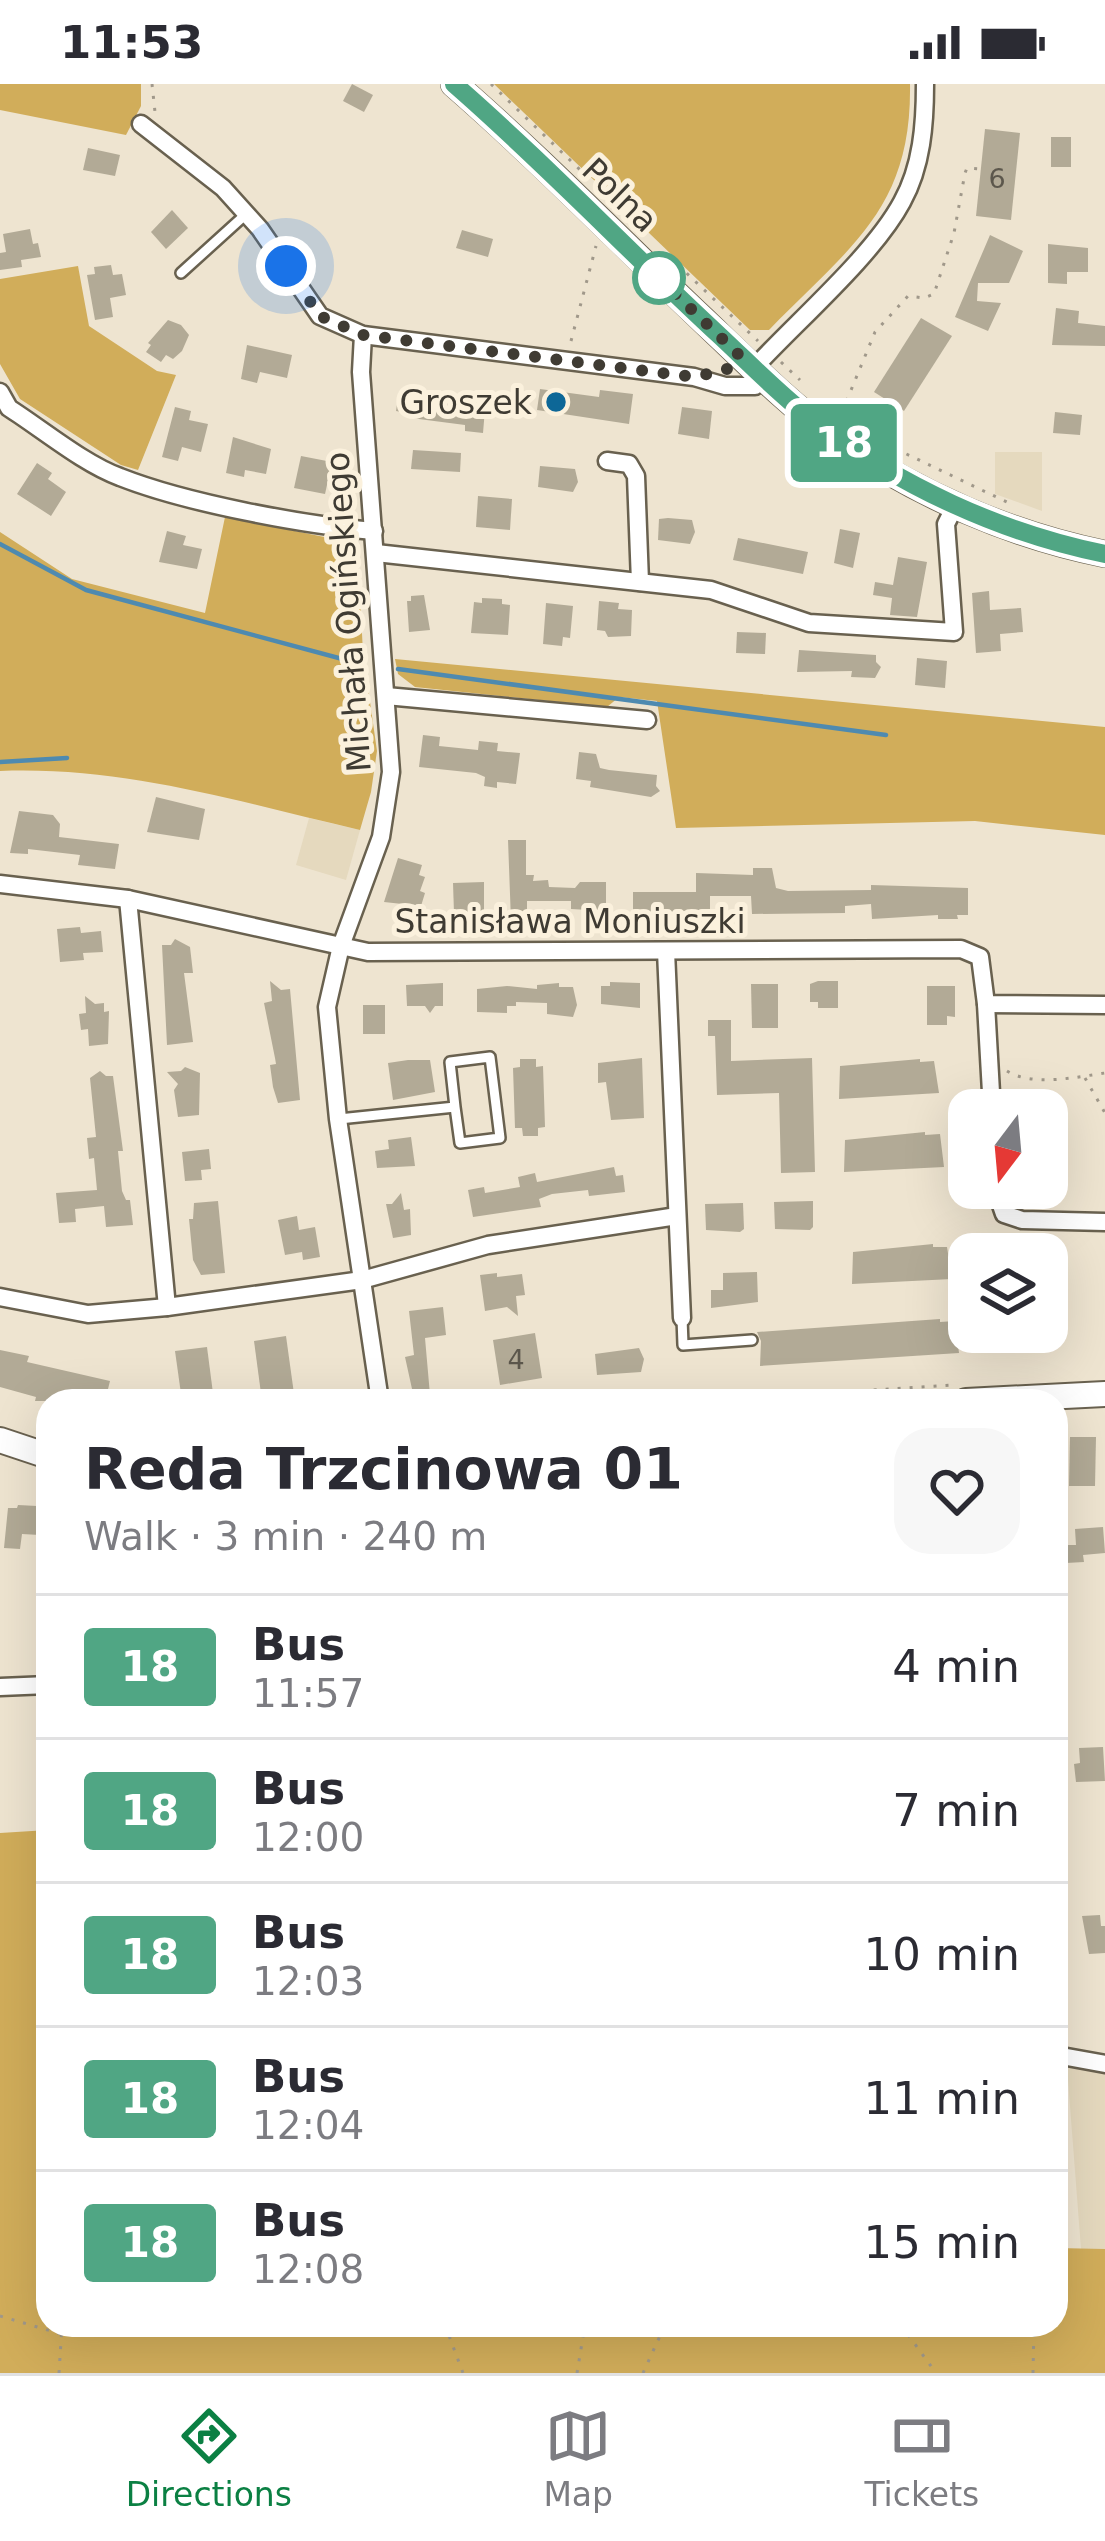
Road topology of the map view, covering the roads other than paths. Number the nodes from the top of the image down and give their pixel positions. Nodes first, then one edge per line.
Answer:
1 (454, 84) edge
2 (925, 84) edge
3 (141, 124) dead end
4 (245, 215) junction
5 (181, 273) dead end
6 (363, 335) junction
7 (761, 361) junction
8 (694, 377) junction
9 (0, 392) edge
10 (608, 461) dead end
11 (956, 504) junction
12 (374, 531) junction
13 (376, 553) junction
14 (1105, 554) edge
15 (640, 582) junction
16 (386, 696) junction
17 (647, 720) dead end
18 (0, 884) edge
19 (128, 899) junction
20 (341, 946) junction
21 (665, 951) junction
22 (986, 1004) junction
23 (1105, 1005) edge
24 (991, 1089) edge
25 (455, 1107) junction
26 (338, 1119) junction
27 (1002, 1209) edge
28 (677, 1216) junction
29 (1105, 1222) edge
30 (362, 1280) junction
31 (0, 1298) edge
32 (166, 1307) junction
33 (682, 1318) joint
34 (752, 1340) dead end
35 (378, 1389) edge
36 (1068, 1393) edge
37 (1105, 1394) edge
38 (0, 1440) edge
39 (36, 1452) edge
40 (36, 1686) edge
41 (0, 1687) edge
42 (1068, 2057) edge
43 (1105, 2064) edge

1 - 7 street, Polna
2 - 7 street
3 - 4 street
4 - 5 lane
4 - 6 street
6 - 8 street
6 - 12 street, Michała Ogińskiego
7 - 8 street
7 - 8 street
7 - 11 street, Polna
9 - 12 street
10 - 15 street
11 - 14 street, Polna
11 - 15 street
12 - 13 street, Michała Ogińskiego
13 - 15 street
13 - 16 street, Michała Ogińskiego
16 - 17 street
16 - 20 street, Michała Ogińskiego
18 - 19 street, Stanisława Moniuszki
19 - 20 street, Stanisława Moniuszki
19 - 32 street
20 - 21 street, Stanisława Moniuszki
20 - 26 street, Michała Ogińskiego
21 - 22 street, Stanisława Moniuszki
21 - 28 street
22 - 23 street
22 - 24 street
25 - 25 lane
25 - 26 lane
26 - 30 street, Michała Ogińskiego
27 - 29 street
28 - 30 street
28 - 33 street
30 - 32 street
30 - 35 street, Michała Ogińskiego
31 - 32 street
33 - 34 lane
36 - 37 street
38 - 39 street
40 - 41 street
42 - 43 street

